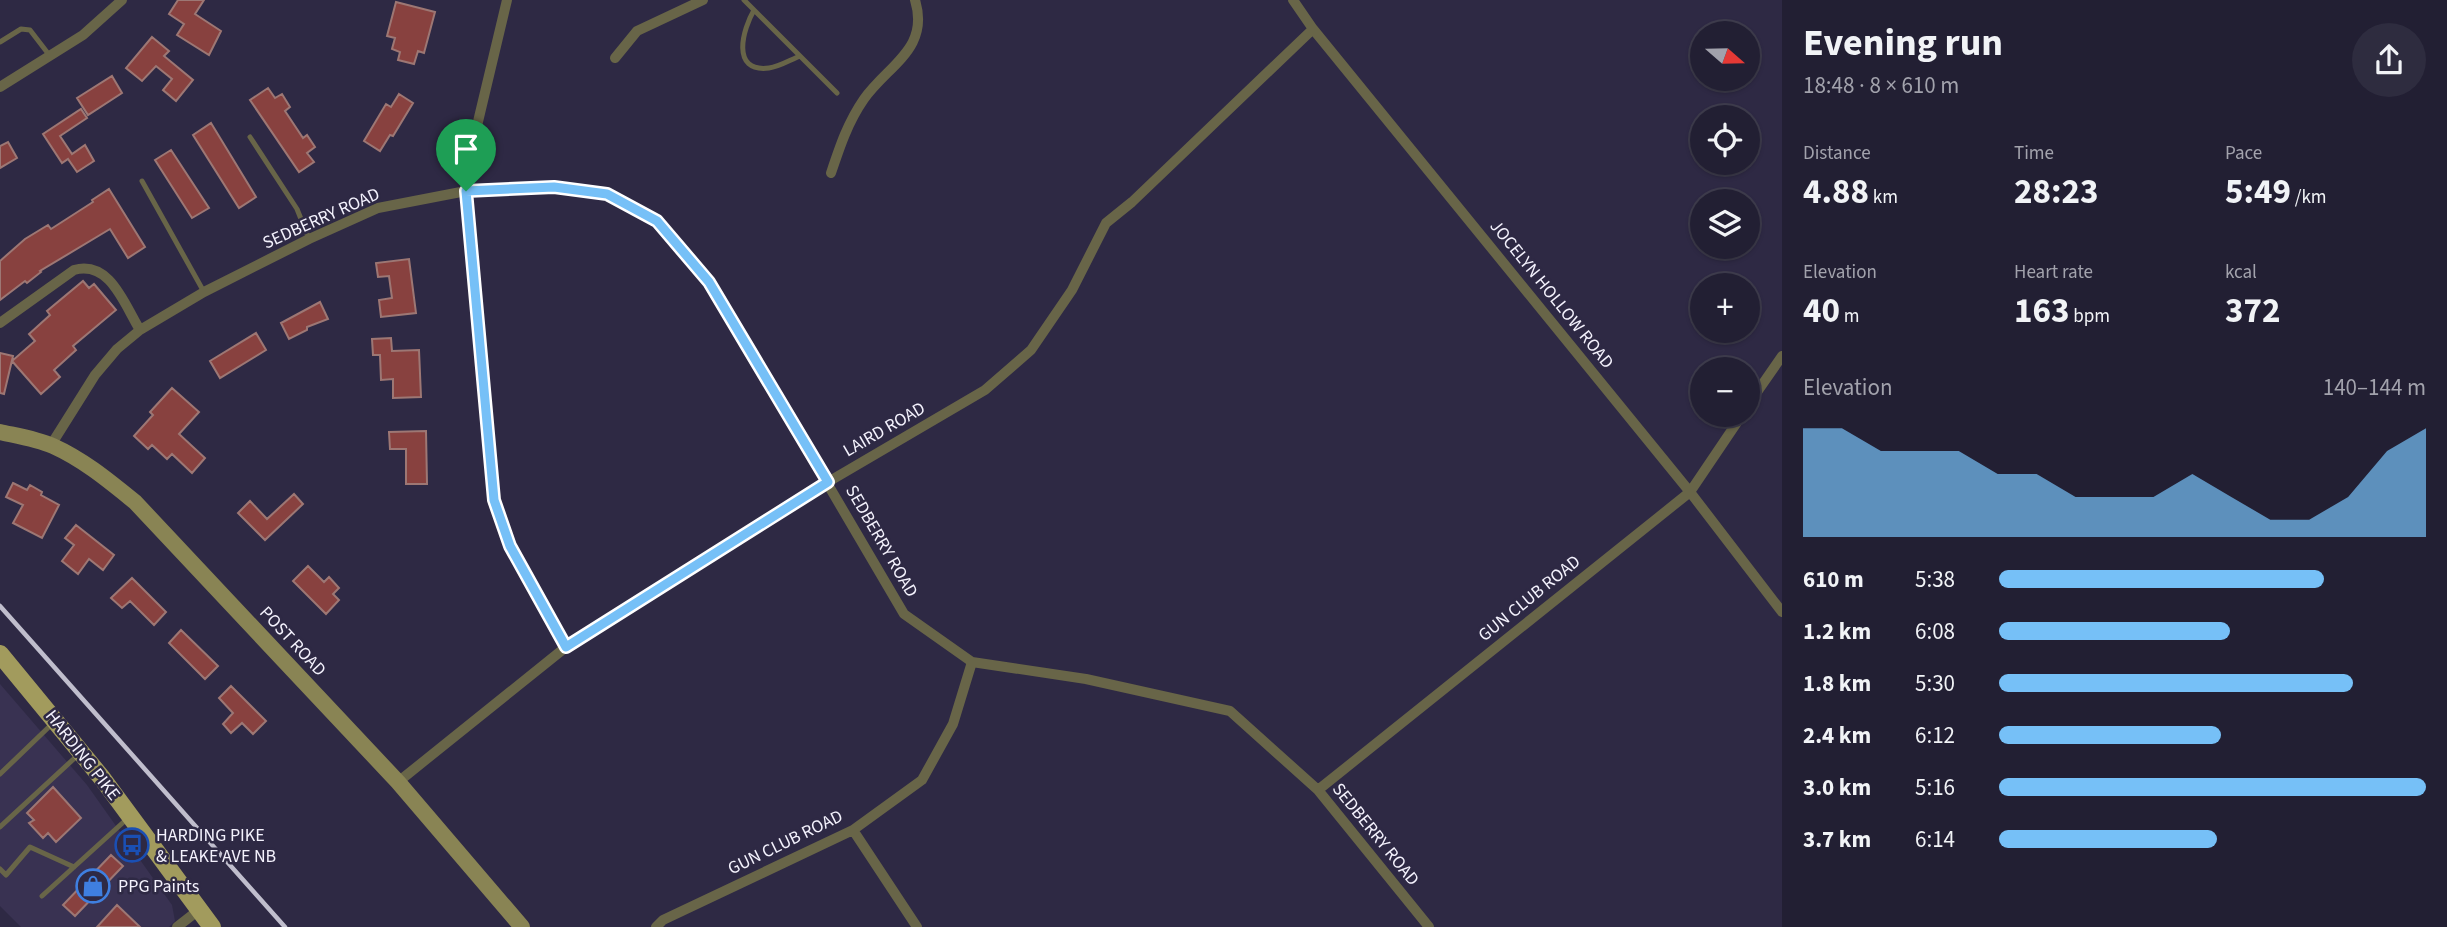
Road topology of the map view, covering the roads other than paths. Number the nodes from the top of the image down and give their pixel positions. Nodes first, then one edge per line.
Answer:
1 (122, 0) edge
2 (507, 0) edge
3 (703, 0) edge
4 (744, 0) edge
5 (915, 0) edge
6 (1293, 0) edge
7 (754, 10) junction
8 (1313, 29) junction
9 (0, 42) edge
10 (50, 56) junction
11 (800, 56) junction
12 (615, 58) dead end
13 (0, 87) edge
14 (837, 93) dead end
15 (250, 137) dead end
16 (831, 173) dead end
17 (142, 181) dead end
18 (466, 191) junction
19 (309, 239) junction
20 (204, 292) junction
21 (0, 323) edge
22 (140, 330) junction
23 (1782, 356) edge
24 (1760, 388) edge
25 (1734, 427) edge
26 (0, 432) edge
27 (51, 445) junction
28 (828, 482) junction
29 (1690, 492) junction
30 (1782, 612) edge
31 (566, 647) junction
32 (0, 654) edge
33 (972, 662) junction
34 (56, 721) junction
35 (81, 752) junction
36 (0, 774) edge
37 (398, 782) junction
38 (1318, 790) junction
39 (130, 816) junction
40 (0, 827) edge
41 (853, 830) junction
42 (74, 867) junction
43 (0, 869) edge
44 (42, 896) dead end
45 (200, 909) junction
46 (177, 927) edge
47 (212, 927) edge
48 (522, 927) edge
49 (656, 927) edge
50 (917, 927) edge
51 (1429, 927) edge

1 - 10 street
2 - 18 street
3 - 12 street
4 - 7 lane
5 - 16 street
6 - 8 street, JOCELYN HOLLOW ROAD
7 - 11 lane
7 - 11 lane
8 - 28 street, LAIRD ROAD
8 - 29 street, JOCELYN HOLLOW ROAD
9 - 10 lane
10 - 13 street
11 - 14 lane
15 - 19 lane
17 - 20 lane
18 - 19 street, SEDBERRY ROAD
18 - 28 street, SEDBERRY ROAD
18 - 31 street
19 - 20 street, SEDBERRY ROAD
20 - 22 street, SEDBERRY ROAD
21 - 22 street
22 - 27 street, SEDBERRY ROAD
23 - 24 street
25 - 29 street, GUN CLUB ROAD
26 - 27 street, POST ROAD
27 - 37 street, POST ROAD
28 - 31 street, LAIRD ROAD
28 - 33 street, SEDBERRY ROAD
29 - 30 street, JOCELYN HOLLOW ROAD
29 - 38 street, GUN CLUB ROAD
31 - 37 street, LAIRD ROAD
32 - 34 main road, HARDING PIKE
33 - 38 street, SEDBERRY ROAD
33 - 41 street, GUN CLUB ROAD
34 - 35 main road, HARDING PIKE
34 - 36 lane
35 - 39 main road, HARDING PIKE
35 - 40 lane
37 - 48 street, POST ROAD
38 - 51 street, SEDBERRY ROAD
39 - 42 lane
39 - 45 main road, HARDING PIKE
41 - 49 street, GUN CLUB ROAD
41 - 50 street
42 - 43 lane
42 - 44 lane
45 - 46 street
45 - 47 main road, HARDING PIKE

